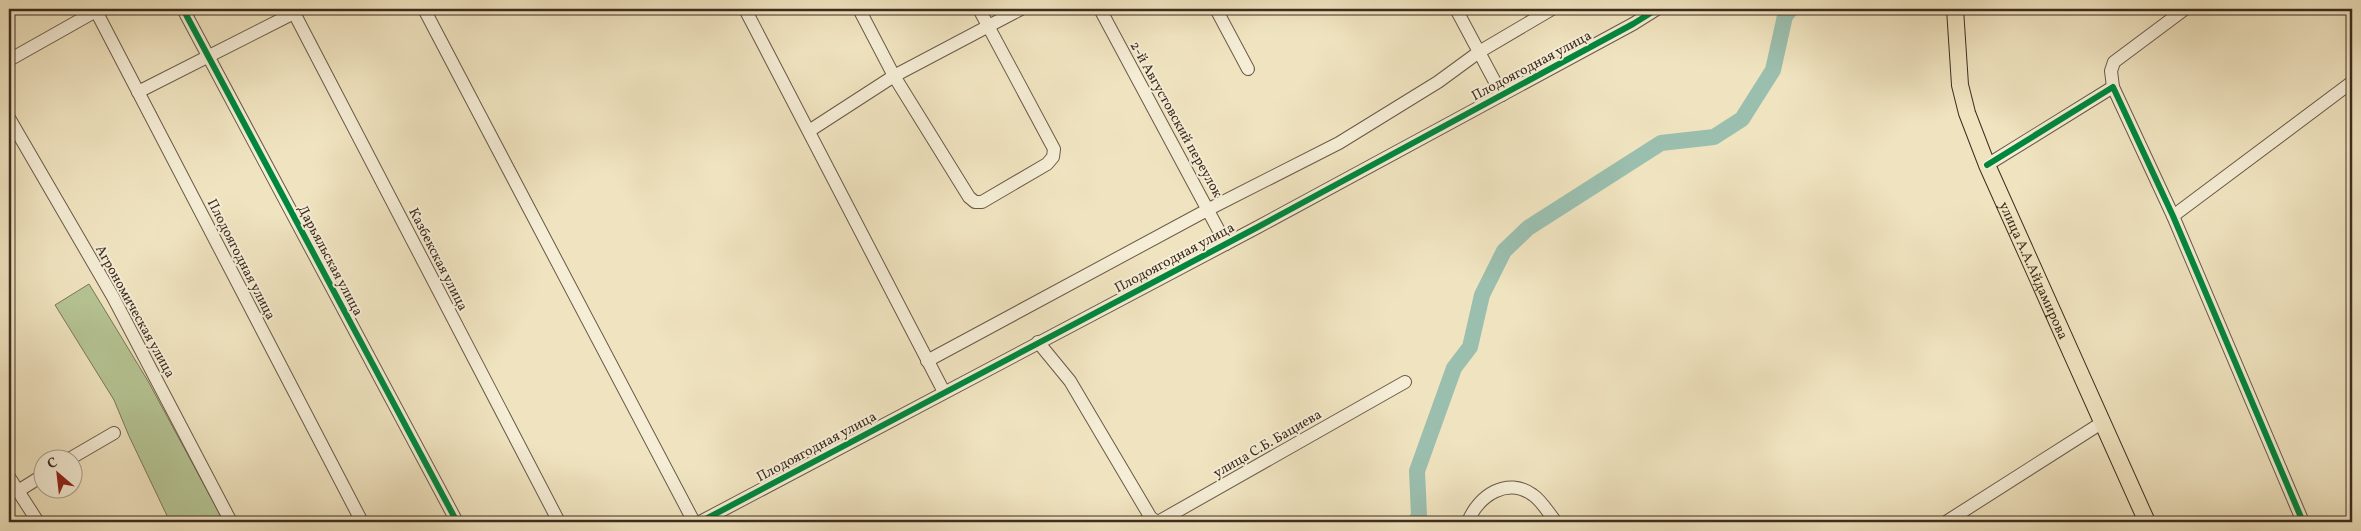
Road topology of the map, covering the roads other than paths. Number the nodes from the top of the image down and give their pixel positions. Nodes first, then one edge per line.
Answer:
1 (183, 9) edge
2 (424, 9) edge
3 (745, 9) edge
4 (858, 9) edge
5 (979, 9) edge
6 (1021, 9) edge
7 (1100, 9) edge
8 (1216, 9) edge
9 (1456, 9) edge
10 (1552, 9) edge
11 (1657, 9) edge
12 (1955, 9) edge
13 (2185, 9) edge
14 (95, 10) edge
15 (293, 11) edge
16 (988, 26) junction
17 (1479, 52) junction
18 (208, 57) junction
19 (9, 60) edge
20 (1248, 69) dead end
21 (894, 76) junction
22 (2352, 82) edge
23 (2113, 87) junction
24 (138, 92) junction
25 (1502, 95) junction
26 (9, 118) edge
27 (809, 131) junction
28 (1987, 166) junction
29 (1209, 209) junction
30 (2173, 216) junction
31 (1226, 244) junction
32 (1038, 342) junction
33 (927, 361) junction
34 (1405, 382) dead end
35 (944, 392) junction
36 (2103, 422) junction
37 (114, 433) dead end
38 (82, 452) edge
39 (9, 477) edge
40 (32, 482) edge
41 (18, 491) junction
42 (1147, 520) edge
43 (38, 522) edge
44 (230, 522) edge
45 (362, 522) edge
46 (457, 522) edge
47 (559, 522) edge
48 (694, 522) edge
49 (700, 522) edge
50 (1468, 522) edge
51 (1556, 522) edge
52 (1946, 522) edge
53 (2147, 522) edge
54 (2303, 522) edge

1 - 18 street, Дарьяльская улица
2 - 48 street
3 - 27 street
4 - 21 street
5 - 16 street
6 - 16 street
7 - 29 street, 2-й Августовский переулок
8 - 20 street
9 - 17 street
10 - 17 street
11 - 25 street, Плодоягодная улица
12 - 28 main road, улица А.А.Айдамирова
13 - 23 street
14 - 19 street
14 - 24 street, Плодоягодная улица
15 - 18 street
15 - 47 street, Казбекская улица
16 - 21 street
16 - 21 street
17 - 25 street
17 - 29 street
18 - 24 street
18 - 46 street, Дарьяльская улица
21 - 27 street
22 - 30 street
23 - 28 street
23 - 30 street
24 - 45 street, Плодоягодная улица
25 - 31 street, Плодоягодная улица
26 - 44 street, Агрономическая улица
27 - 33 street
28 - 36 main road, улица А.А.Айдамирова
29 - 31 street, 2-й Августовский переулок
29 - 33 street
30 - 54 street
31 - 32 street, Плодоягодная улица
32 - 35 street, Плодоягодная улица
32 - 42 street
33 - 35 street
34 - 42 street, улица С.Б. Бациева
35 - 49 street, Плодоягодная улица
36 - 52 street
36 - 53 main road, улица А.А.Айдамирова
37 - 38 street
39 - 41 street
40 - 41 street
41 - 43 street
50 - 51 street

